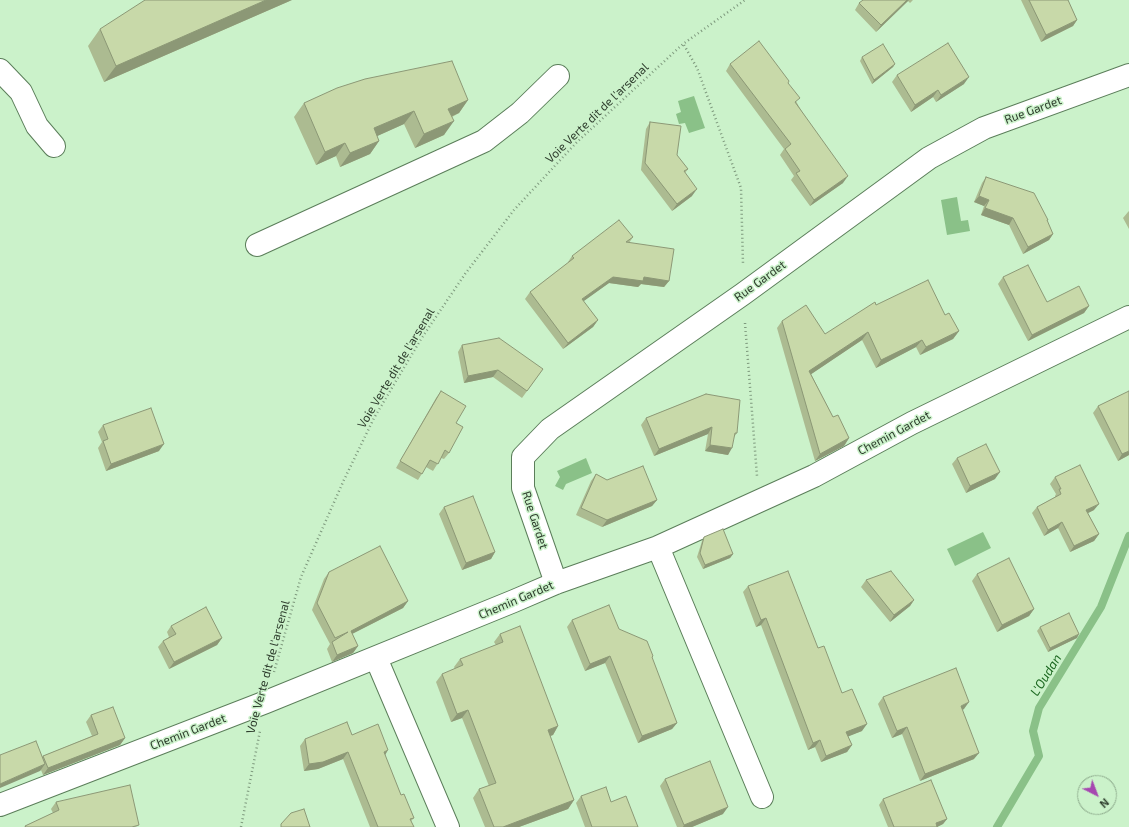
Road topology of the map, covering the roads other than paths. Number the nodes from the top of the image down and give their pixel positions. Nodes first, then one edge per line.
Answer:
1 (0, 70) edge
2 (1129, 75) edge
3 (558, 76) dead end
4 (54, 146) dead end
5 (257, 245) dead end
6 (1129, 317) edge
7 (658, 547) junction
8 (556, 583) junction
9 (376, 658) junction
10 (762, 797) dead end
11 (0, 805) edge
12 (448, 827) edge

1 - 4 street
2 - 8 street, Rue Gardet
3 - 5 street
6 - 7 street, Chemin Gardet
7 - 8 street, Chemin Gardet
7 - 10 street
8 - 9 street, Chemin Gardet
9 - 11 street, Chemin Gardet
9 - 12 street

